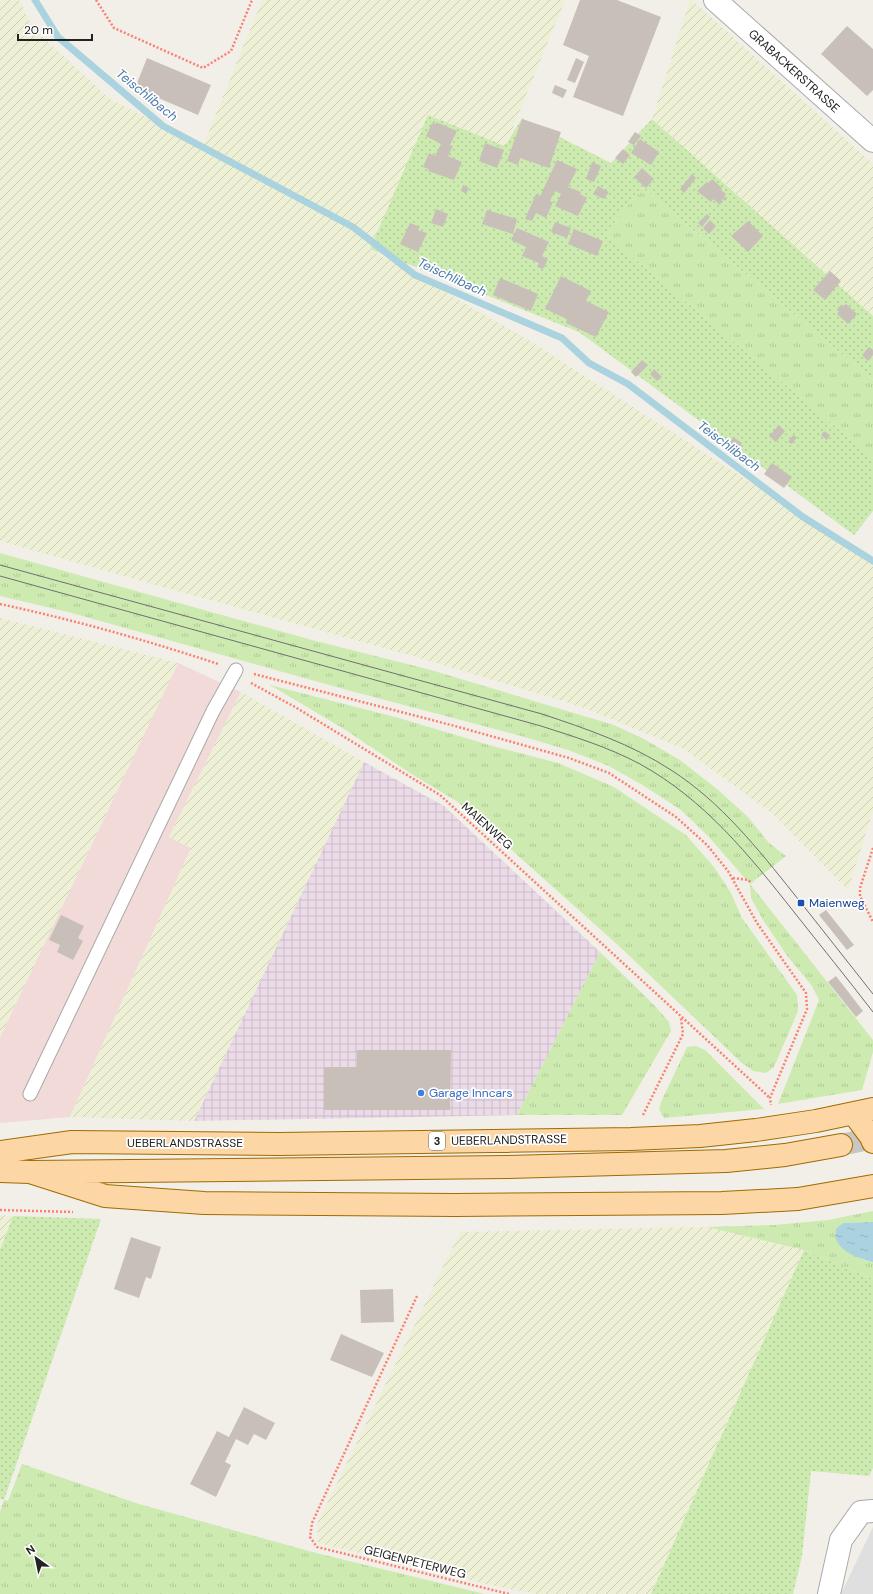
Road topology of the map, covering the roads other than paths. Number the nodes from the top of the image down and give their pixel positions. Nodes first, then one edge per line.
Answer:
1 (714, 0) edge
2 (873, 141) edge
3 (236, 670) road end
4 (30, 1094) dead end
5 (864, 1112) edge
6 (873, 1142) edge
7 (841, 1145) tunnel mouth
8 (0, 1152) edge
9 (0, 1171) edge
10 (30, 1172) junction
11 (872, 1183) edge
12 (867, 1512) edge
13 (829, 1594) edge

1 - 2 street, GRABACKERSTRASSE
3 - 4 lane
5 - 6 main road
5 - 8 main road, UEBERLANDSTRASSE / 3
7 - 10 main road, 3
9 - 10 main road, 3
10 - 11 main road, 3
12 - 13 street

